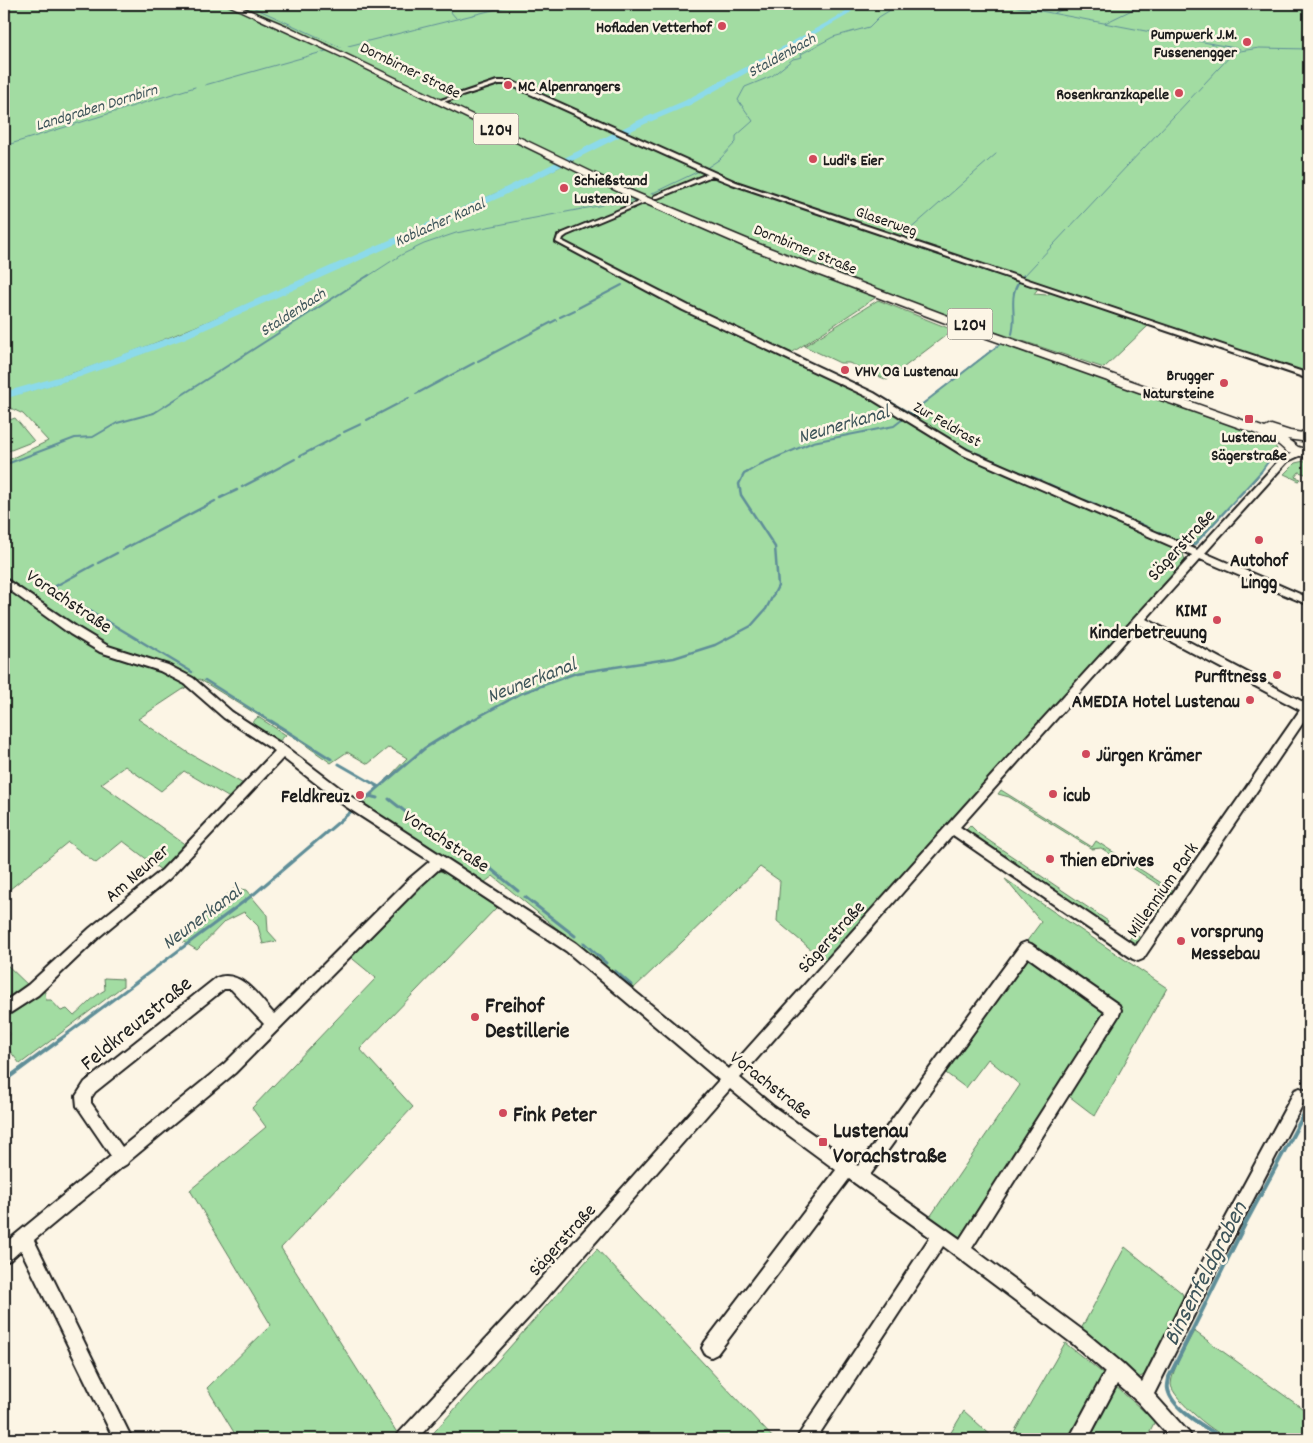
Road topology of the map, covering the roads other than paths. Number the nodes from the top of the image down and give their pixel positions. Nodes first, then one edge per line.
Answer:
1 (229, 4) edge
2 (238, 4) edge
3 (332, 49) junction
4 (442, 101) junction
5 (712, 174) junction
6 (656, 197) dead end
7 (643, 202) dead end
8 (1309, 377) edge
9 (1295, 441) edge
10 (1306, 454) edge
11 (1199, 554) junction
12 (4, 581) edge
13 (1309, 602) edge
14 (1139, 620) junction
15 (1308, 707) edge
16 (282, 750) junction
17 (952, 828) junction
18 (440, 860) junction
19 (4, 1010) edge
20 (274, 1024) junction
21 (730, 1079) junction
22 (1300, 1095) dead end
23 (122, 1158) junction
24 (854, 1171) junction
25 (941, 1235) junction
26 (24, 1238) junction
27 (962, 1250) junction
28 (4, 1254) edge
29 (711, 1348) dead end
30 (1116, 1369) junction
31 (1144, 1396) junction
32 (123, 1439) edge
33 (405, 1439) edge
34 (806, 1439) edge
35 (1078, 1439) edge
36 (1183, 1439) edge

1 - 3 main road, L204
2 - 3 main road, L204
3 - 4 main road, Dornbirner Straße / L204
4 - 5 street, Glaserweg
4 - 9 main road, Dornbirner Straße / L204
5 - 6 street
5 - 8 street, Glaserweg
7 - 11 street, Zur Feldrast
9 - 10 main road, Dornbirner Straße / L204
9 - 11 street, Sägerstraße
11 - 13 street, Zur Feldrast
11 - 14 street, Sägerstraße
12 - 16 street, Vorachstraße
14 - 15 street, Millennium Park
14 - 17 street, Sägerstraße
15 - 17 street, Millennium Park
16 - 18 street, Vorachstraße
16 - 19 street, Am Neuner
17 - 21 street, Sägerstraße
18 - 20 street
18 - 21 street, Vorachstraße
20 - 23 street
20 - 23 street, Feldkreuzstraße
21 - 24 street, Vorachstraße
21 - 33 street, Sägerstraße
22 - 31 street
23 - 26 street
24 - 25 street, Vorachstraße
24 - 27 street
24 - 29 street
25 - 27 street, Vorachstraße
25 - 34 street
26 - 28 street
26 - 32 street
27 - 30 street, Vorachstraße
30 - 31 street, Vorachstraße
30 - 35 street
31 - 36 street, Vorachstraße

